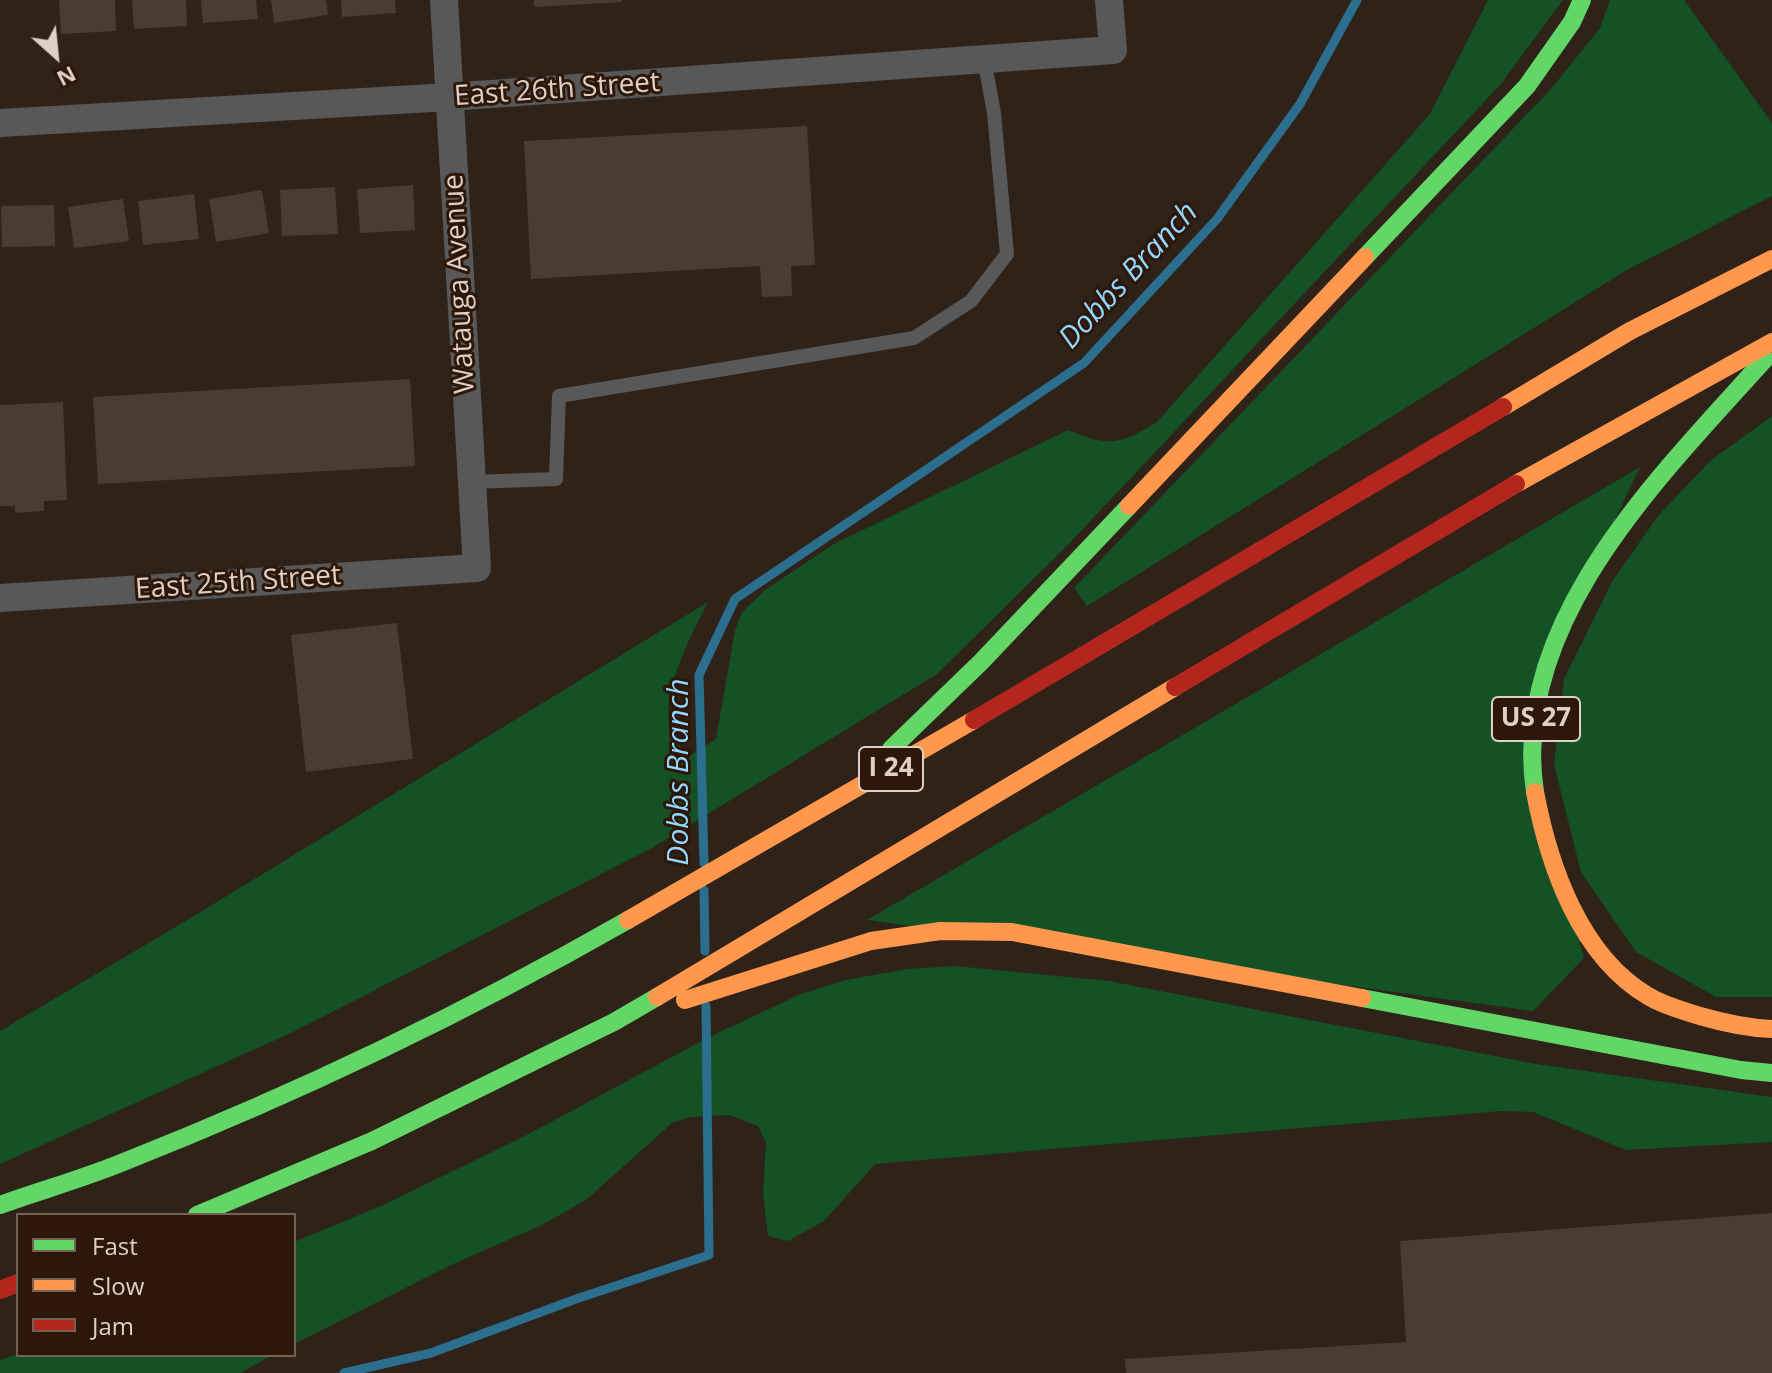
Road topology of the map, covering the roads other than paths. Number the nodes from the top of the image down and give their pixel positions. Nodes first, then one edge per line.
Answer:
1 (444, 0) edge
2 (1109, 0) edge
3 (1582, 0) edge
4 (984, 59) junction
5 (449, 97) junction
6 (0, 123) edge
7 (1772, 259) edge
8 (1772, 342) edge
9 (1772, 351) edge
10 (472, 482) junction
11 (477, 568) joint
12 (0, 598) edge
13 (836, 802) junction
14 (614, 1022) junction
15 (1772, 1029) edge
16 (1772, 1073) edge
17 (0, 1205) edge
18 (202, 1213) edge

1 - 5 street, Watauga Avenue
2 - 4 street, East 26th Street
3 - 13 highway
4 - 5 street, East 26th Street
4 - 10 lane
5 - 6 street, East 26th Street
5 - 10 street, Watauga Avenue
7 - 13 highway, I 24
8 - 14 highway, I 24
9 - 15 highway, US 27
10 - 11 street, Watauga Avenue
11 - 12 street, East 25th Street
13 - 17 highway, I 24
14 - 16 highway
14 - 18 highway, I 24

